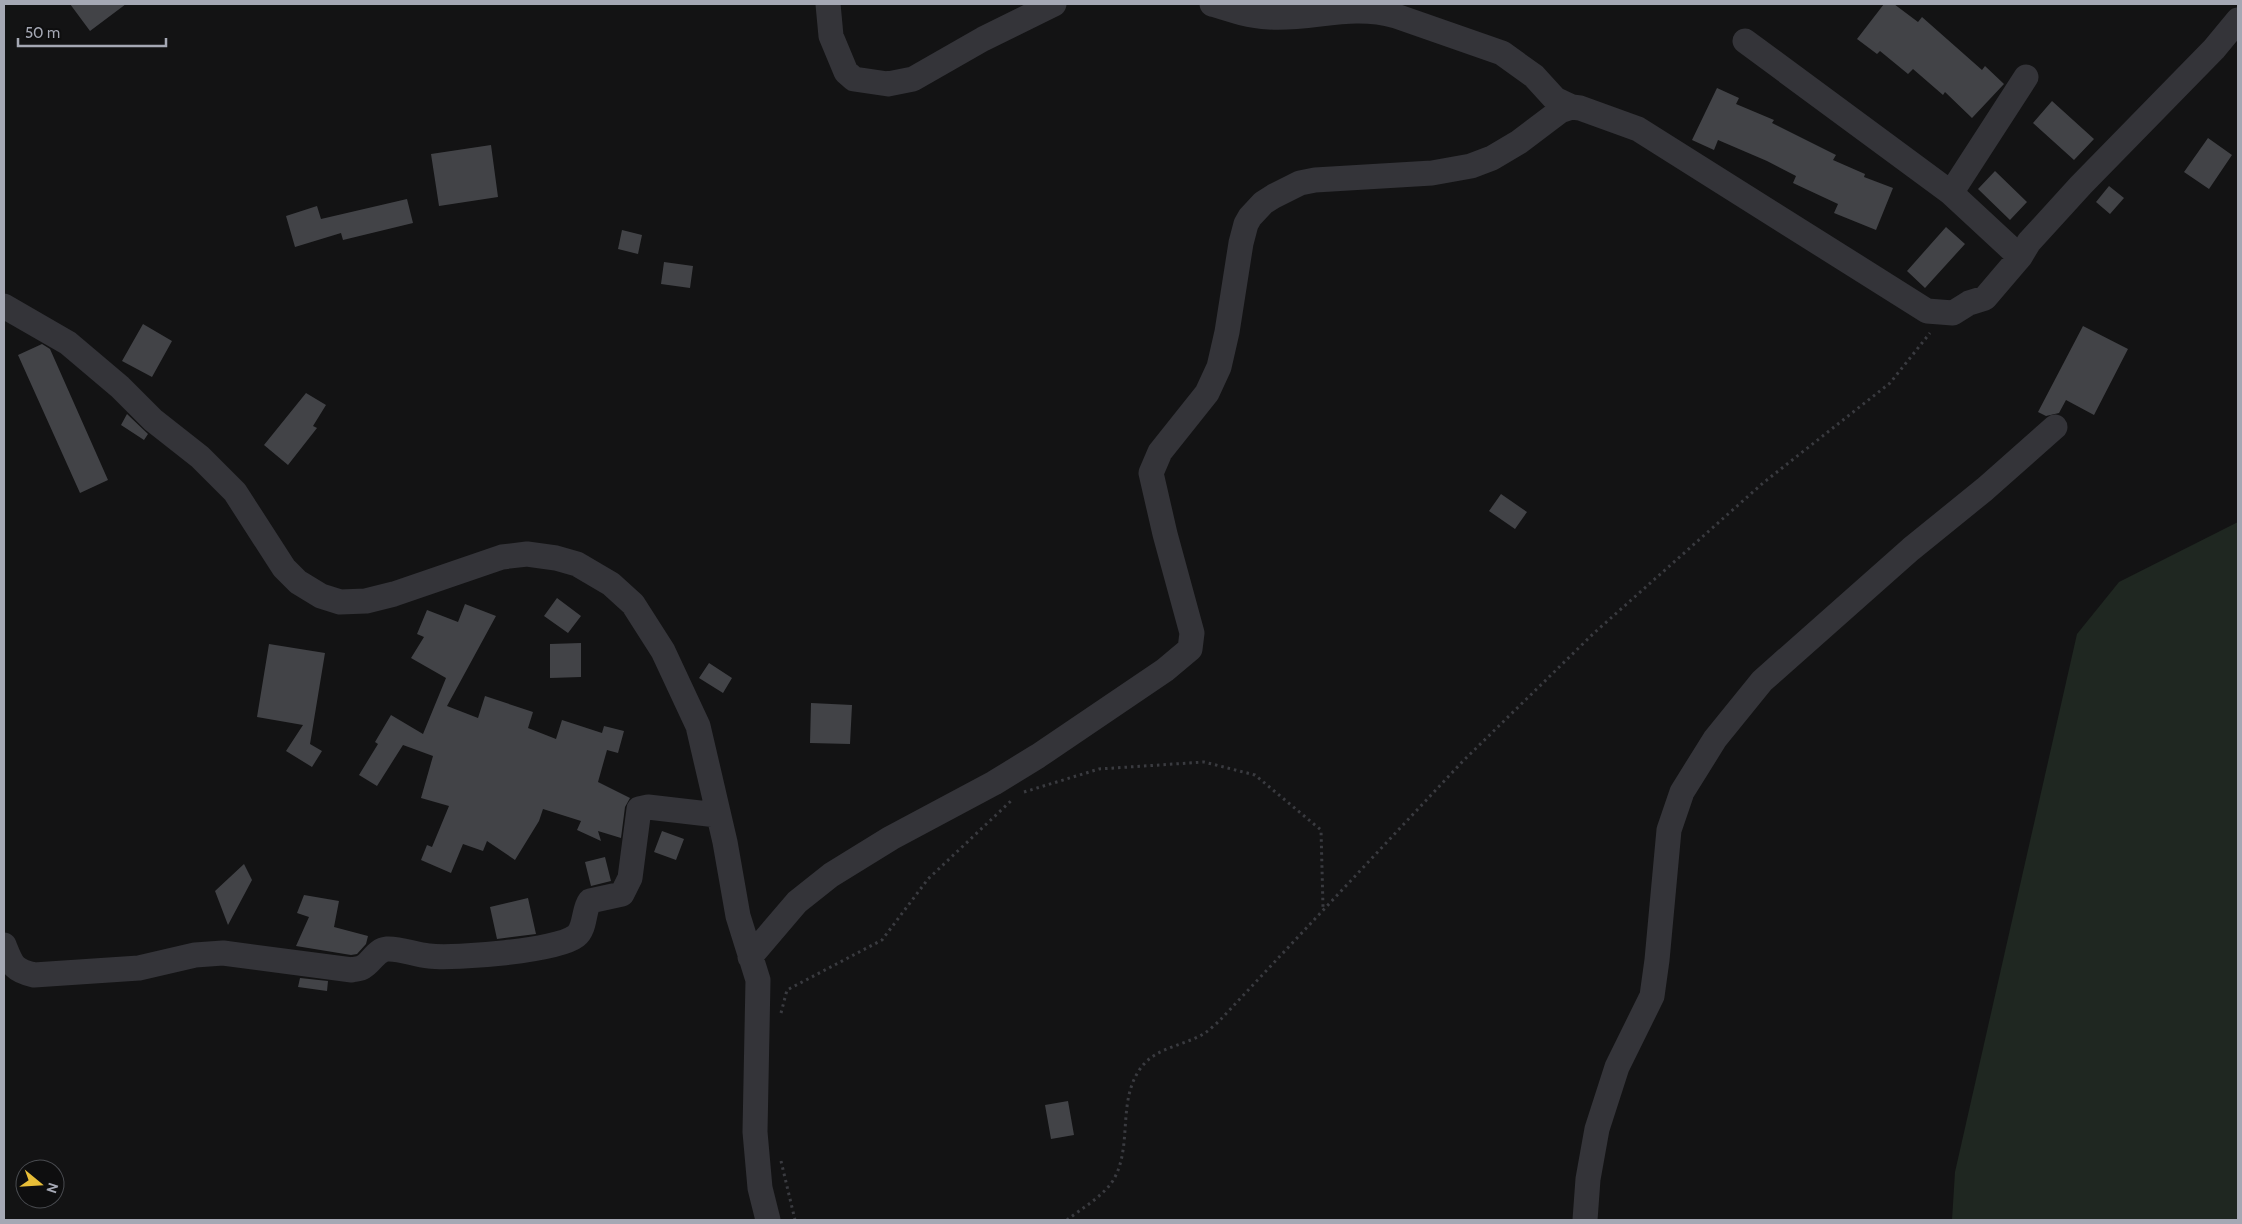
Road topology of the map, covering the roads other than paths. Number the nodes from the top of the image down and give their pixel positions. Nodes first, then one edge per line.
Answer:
1 (828, 4) edge
2 (1054, 4) edge
3 (1212, 4) edge
4 (2238, 20) edge
5 (1745, 42) dead end
6 (2026, 77) dead end
7 (1572, 107) junction
8 (1951, 194) junction
9 (2020, 257) junction
10 (4, 306) edge
11 (2055, 427) dead end
12 (717, 815) junction
13 (4, 945) edge
14 (750, 957) junction
15 (768, 1220) edge
16 (1585, 1220) edge

1 - 2 street
3 - 7 street
4 - 9 street
5 - 8 street
6 - 8 street
7 - 9 street
7 - 14 street
8 - 9 street
10 - 12 street
11 - 16 street
12 - 13 street
12 - 14 street
14 - 15 street

